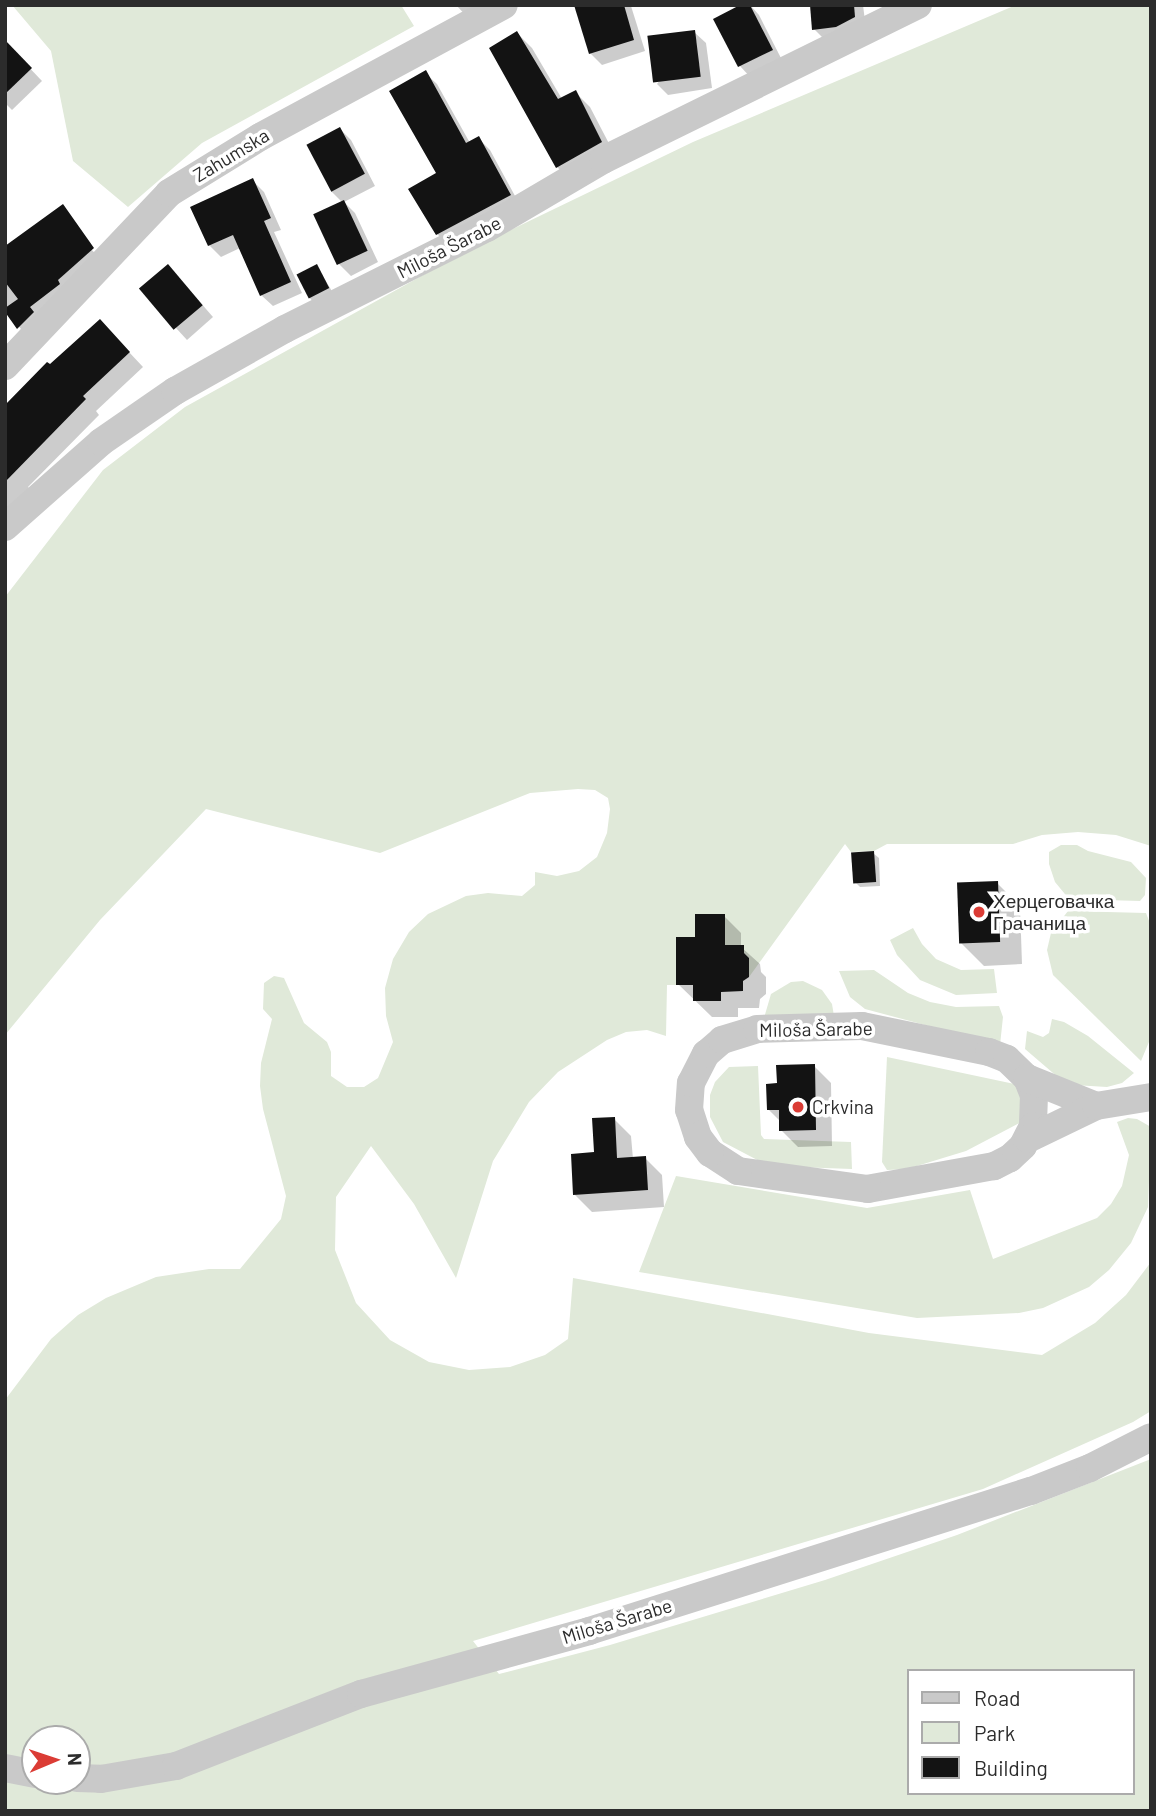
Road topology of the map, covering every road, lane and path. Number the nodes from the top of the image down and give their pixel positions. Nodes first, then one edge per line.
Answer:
1 (504, 5) edge
2 (918, 5) edge
3 (5, 366) edge
4 (5, 527) edge
5 (1027, 1078) junction
6 (1151, 1097) edge
7 (1096, 1106) junction
8 (1028, 1139) junction
9 (1151, 1437) edge
10 (91, 1779) edge

1 - 3 street, Zahumska
2 - 4 street, Miloša Šarabe
5 - 7 street, Miloša Šarabe
5 - 8 street
5 - 8 street, Miloša Šarabe
6 - 7 street
7 - 8 street, Miloša Šarabe
9 - 10 street, Miloša Šarabe

